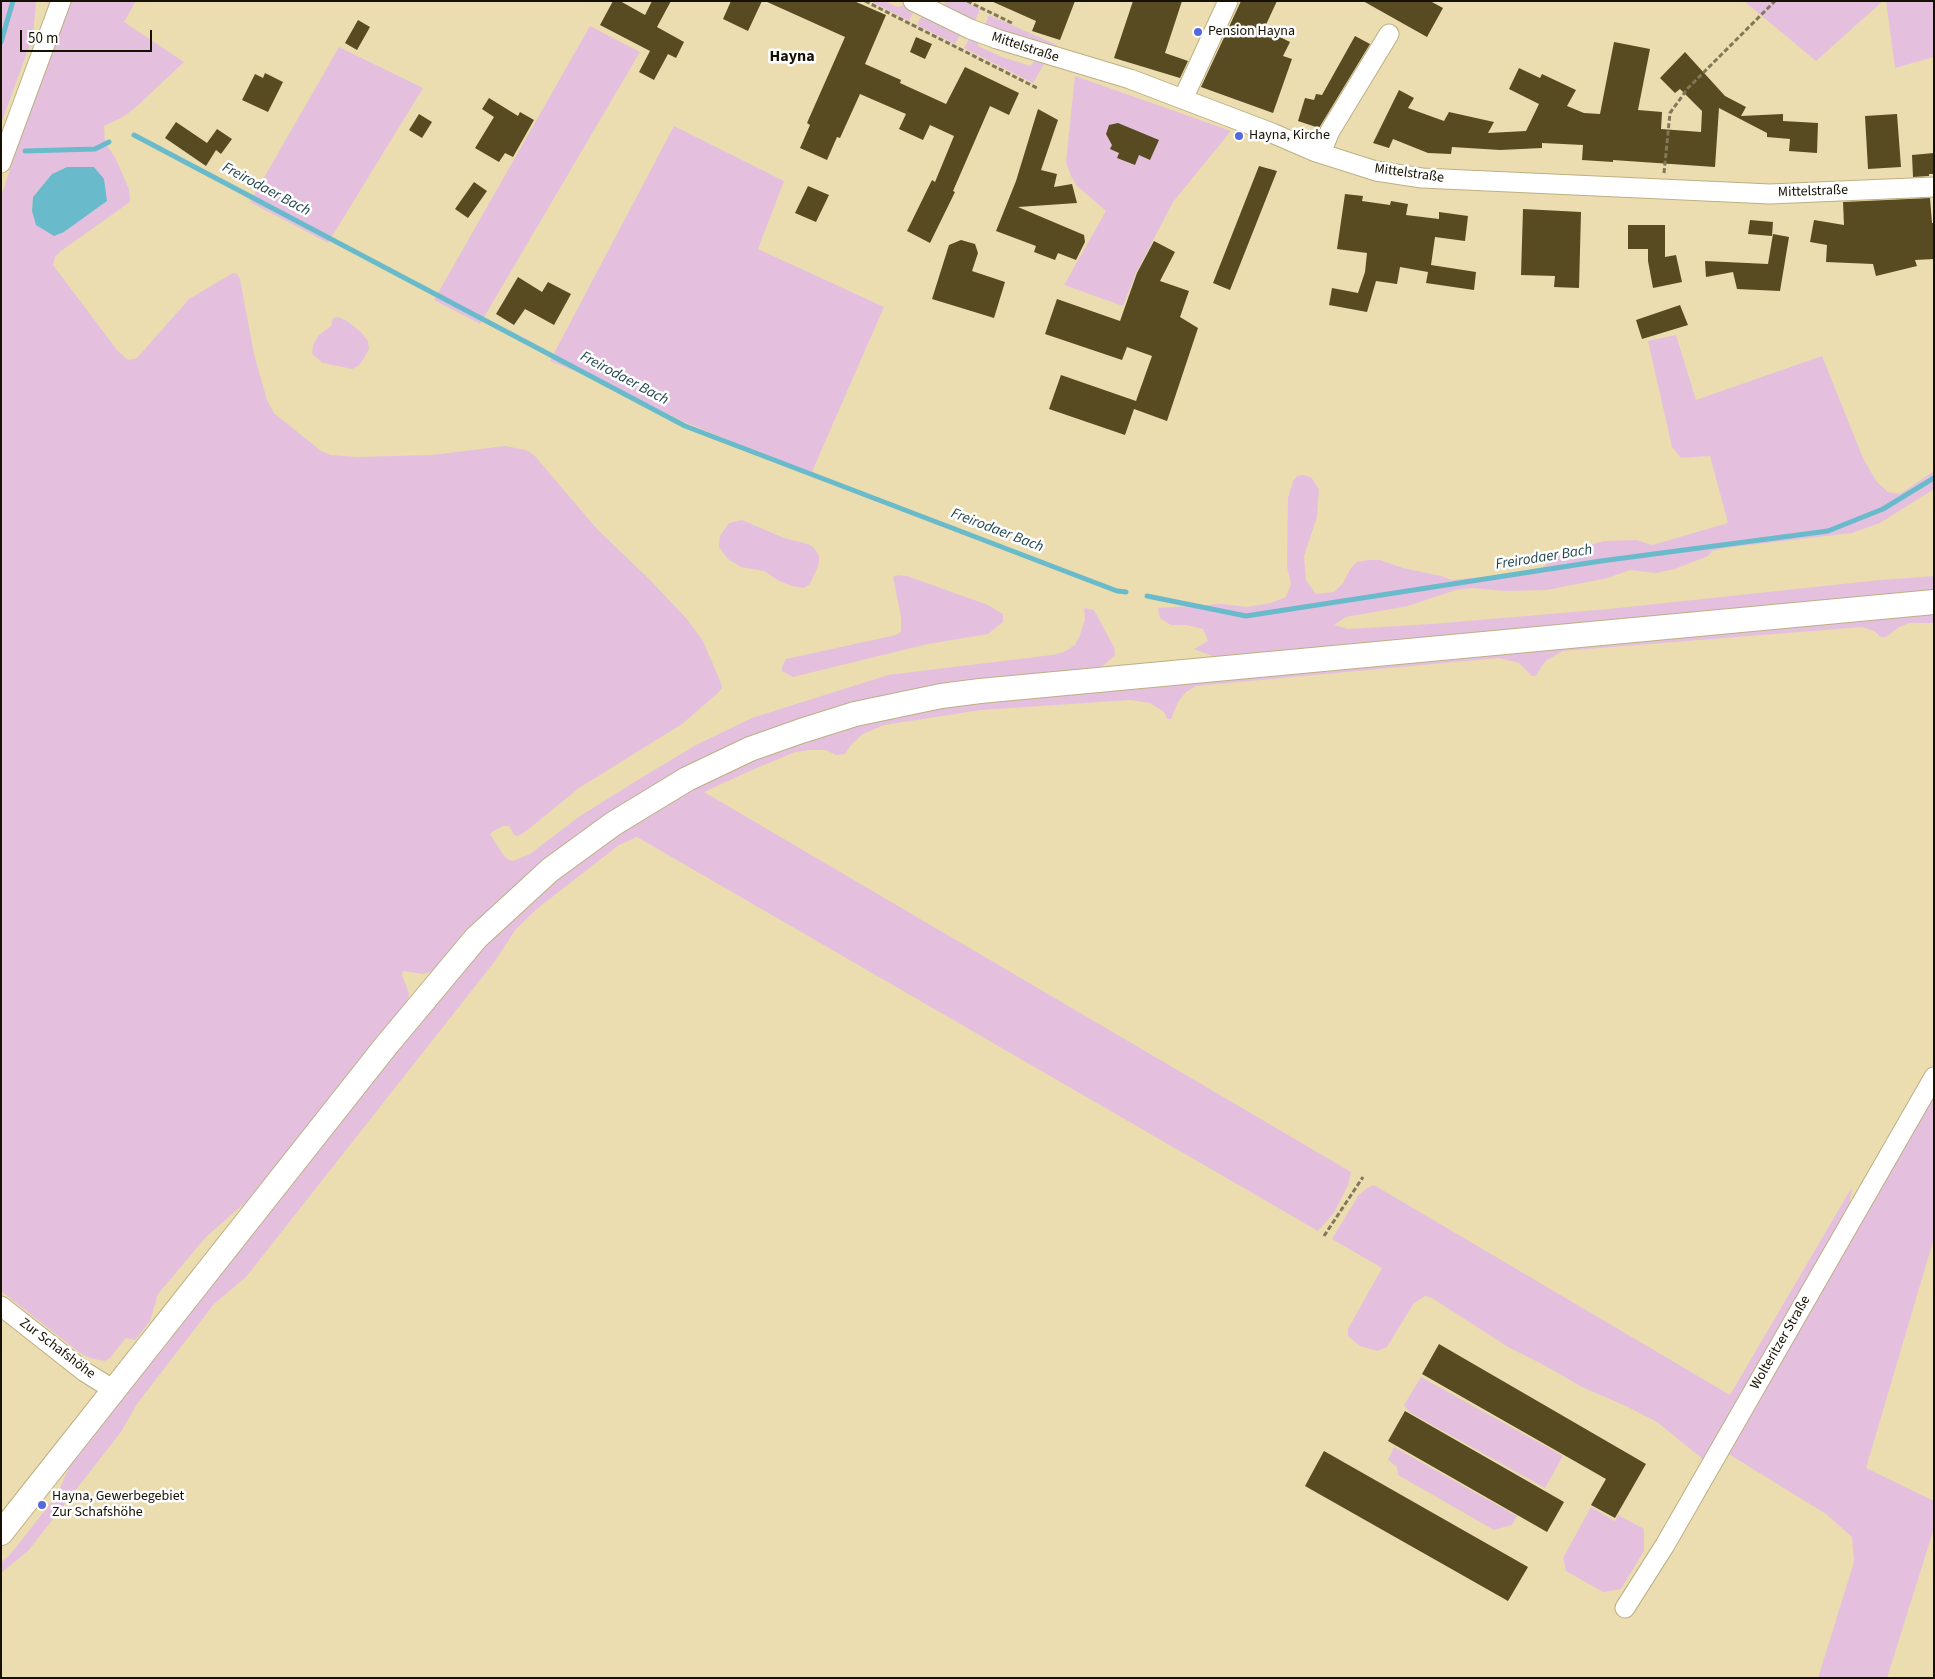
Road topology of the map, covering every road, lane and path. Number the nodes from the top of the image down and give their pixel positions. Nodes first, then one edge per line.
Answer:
1 (60, 1) edge
2 (865, 1) edge
3 (913, 1) edge
4 (1228, 1) edge
5 (1775, 1) edge
6 (1389, 34) dead end
7 (1037, 88) dead end
8 (1183, 99) junction
9 (1321, 153) junction
10 (1, 162) edge
11 (1934, 187) edge
12 (1663, 190) junction
13 (1934, 602) edge
14 (1934, 1077) edge
15 (1363, 1177) dead end
16 (1324, 1236) dead end
17 (1, 1306) edge
18 (114, 1390) junction
19 (1, 1533) edge
20 (1624, 1608) dead end

1 - 10 street
2 - 7 path
3 - 8 street, Mittelstraße
4 - 8 street
5 - 12 path
6 - 9 street
8 - 9 street, Mittelstraße
9 - 12 street, Mittelstraße
11 - 12 street, Mittelstraße
13 - 18 main road
14 - 20 street, Wolteritzer Straße
15 - 16 path
17 - 18 street, Zur Schafshöhe
18 - 19 main road

